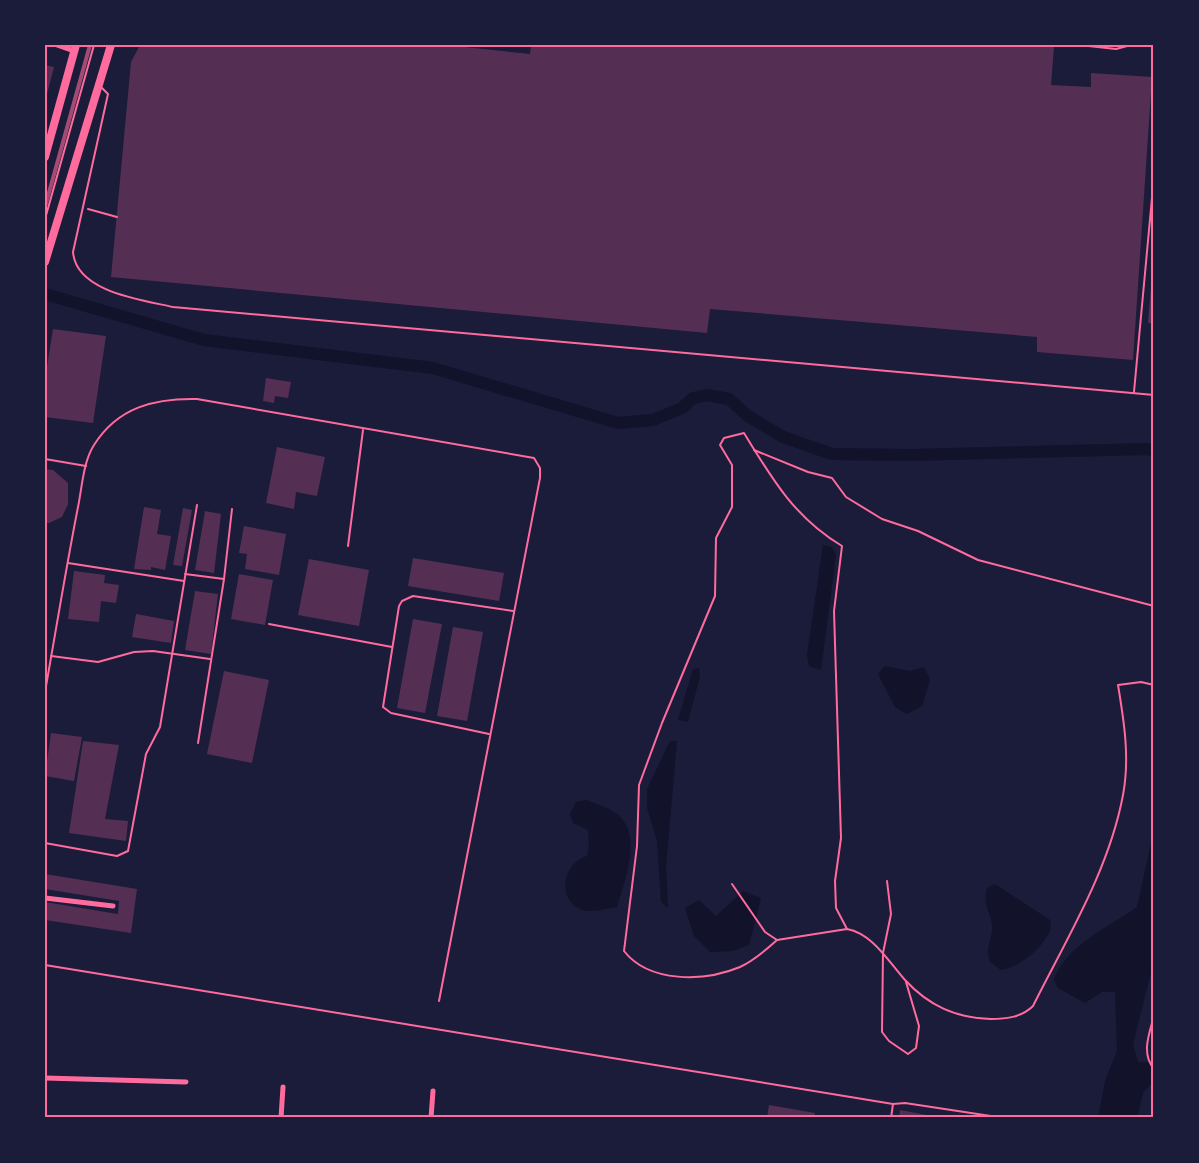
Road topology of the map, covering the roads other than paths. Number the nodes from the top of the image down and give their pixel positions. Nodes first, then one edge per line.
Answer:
1 (57, 45) edge
2 (111, 45) edge
3 (1079, 45) edge
4 (1131, 45) edge
5 (75, 48) edge
6 (99, 86) junction
7 (46, 153) edge
8 (1154, 176) edge
9 (46, 258) edge
10 (1134, 392) junction
11 (1154, 395) edge
12 (363, 430) junction
13 (45, 459) edge
14 (86, 466) junction
15 (197, 505) dead end
16 (232, 508) dead end
17 (348, 546) dead end
18 (68, 563) junction
19 (185, 574) junction
20 (224, 579) junction
21 (184, 581) junction
22 (513, 611) junction
23 (269, 624) dead end
24 (392, 647) junction
25 (172, 654) junction
26 (51, 656) junction
27 (210, 658) junction
28 (46, 679) edge
29 (45, 692) edge
30 (489, 734) junction
31 (198, 743) dead end
32 (45, 843) edge
33 (45, 898) edge
34 (113, 906) dead end
35 (45, 965) edge
36 (439, 1001) dead end
37 (45, 1077) edge
38 (186, 1082) dead end
39 (283, 1087) dead end
40 (433, 1091) dead end
41 (892, 1104) junction
42 (281, 1118) edge
43 (431, 1118) edge
44 (891, 1118) edge
45 (1003, 1118) edge

1 - 5 street
2 - 6 highway
3 - 4 lane
5 - 7 highway
6 - 9 highway
6 - 10 lane
8 - 10 lane
10 - 11 lane
12 - 14 lane
12 - 17 lane
12 - 22 lane
13 - 14 lane
14 - 18 lane
15 - 19 lane
16 - 20 lane
18 - 21 lane
18 - 26 lane
19 - 20 lane
19 - 21 lane
20 - 27 lane
21 - 25 lane
22 - 24 lane
22 - 30 lane
23 - 24 lane
24 - 30 lane
25 - 26 lane
25 - 27 lane
25 - 32 lane
26 - 28 lane
27 - 31 lane
28 - 29 lane
30 - 36 lane
33 - 34 street
35 - 41 lane
37 - 38 street
39 - 42 street
40 - 43 street
41 - 44 lane
41 - 45 lane

